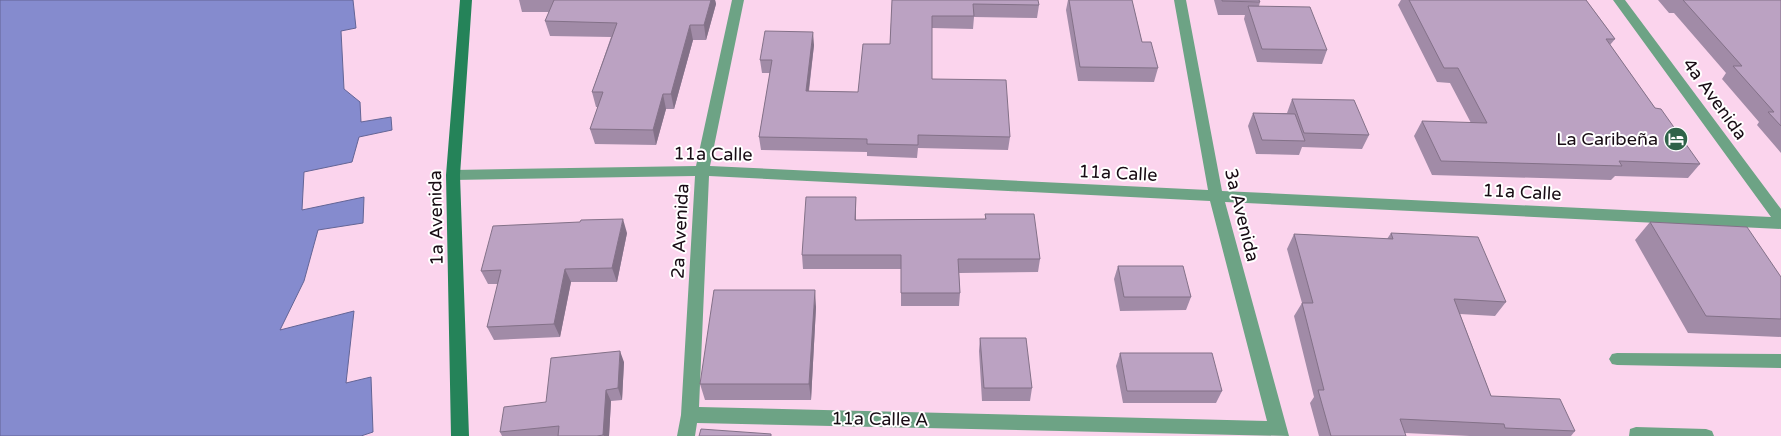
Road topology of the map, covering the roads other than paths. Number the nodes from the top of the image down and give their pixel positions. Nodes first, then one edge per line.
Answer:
1 (466, 0) edge
2 (738, 0) edge
3 (1180, 0) edge
4 (1619, 0) edge
5 (702, 171) junction
6 (452, 175) junction
7 (1216, 196) junction
8 (1781, 222) edge
9 (1617, 359) dead end
10 (1781, 361) edge
11 (690, 415) junction
12 (1280, 433) edge
13 (1636, 434) dead end
14 (460, 436) edge
15 (686, 436) edge
16 (1706, 436) edge

1 - 6 street, 1a Avenida
2 - 5 street, 2a Avenida
3 - 7 street, 3a Avenida
4 - 8 street, 4a Avenida
5 - 6 street, 11a Calle
5 - 7 street, 11a Calle
5 - 11 street, 2a Avenida
6 - 14 street, 1a Avenida
7 - 8 street, 11a Calle
7 - 12 street, 3a Avenida
9 - 10 lane
11 - 12 street, 11a Calle A
11 - 15 street, 2a Avenida
13 - 16 lane

